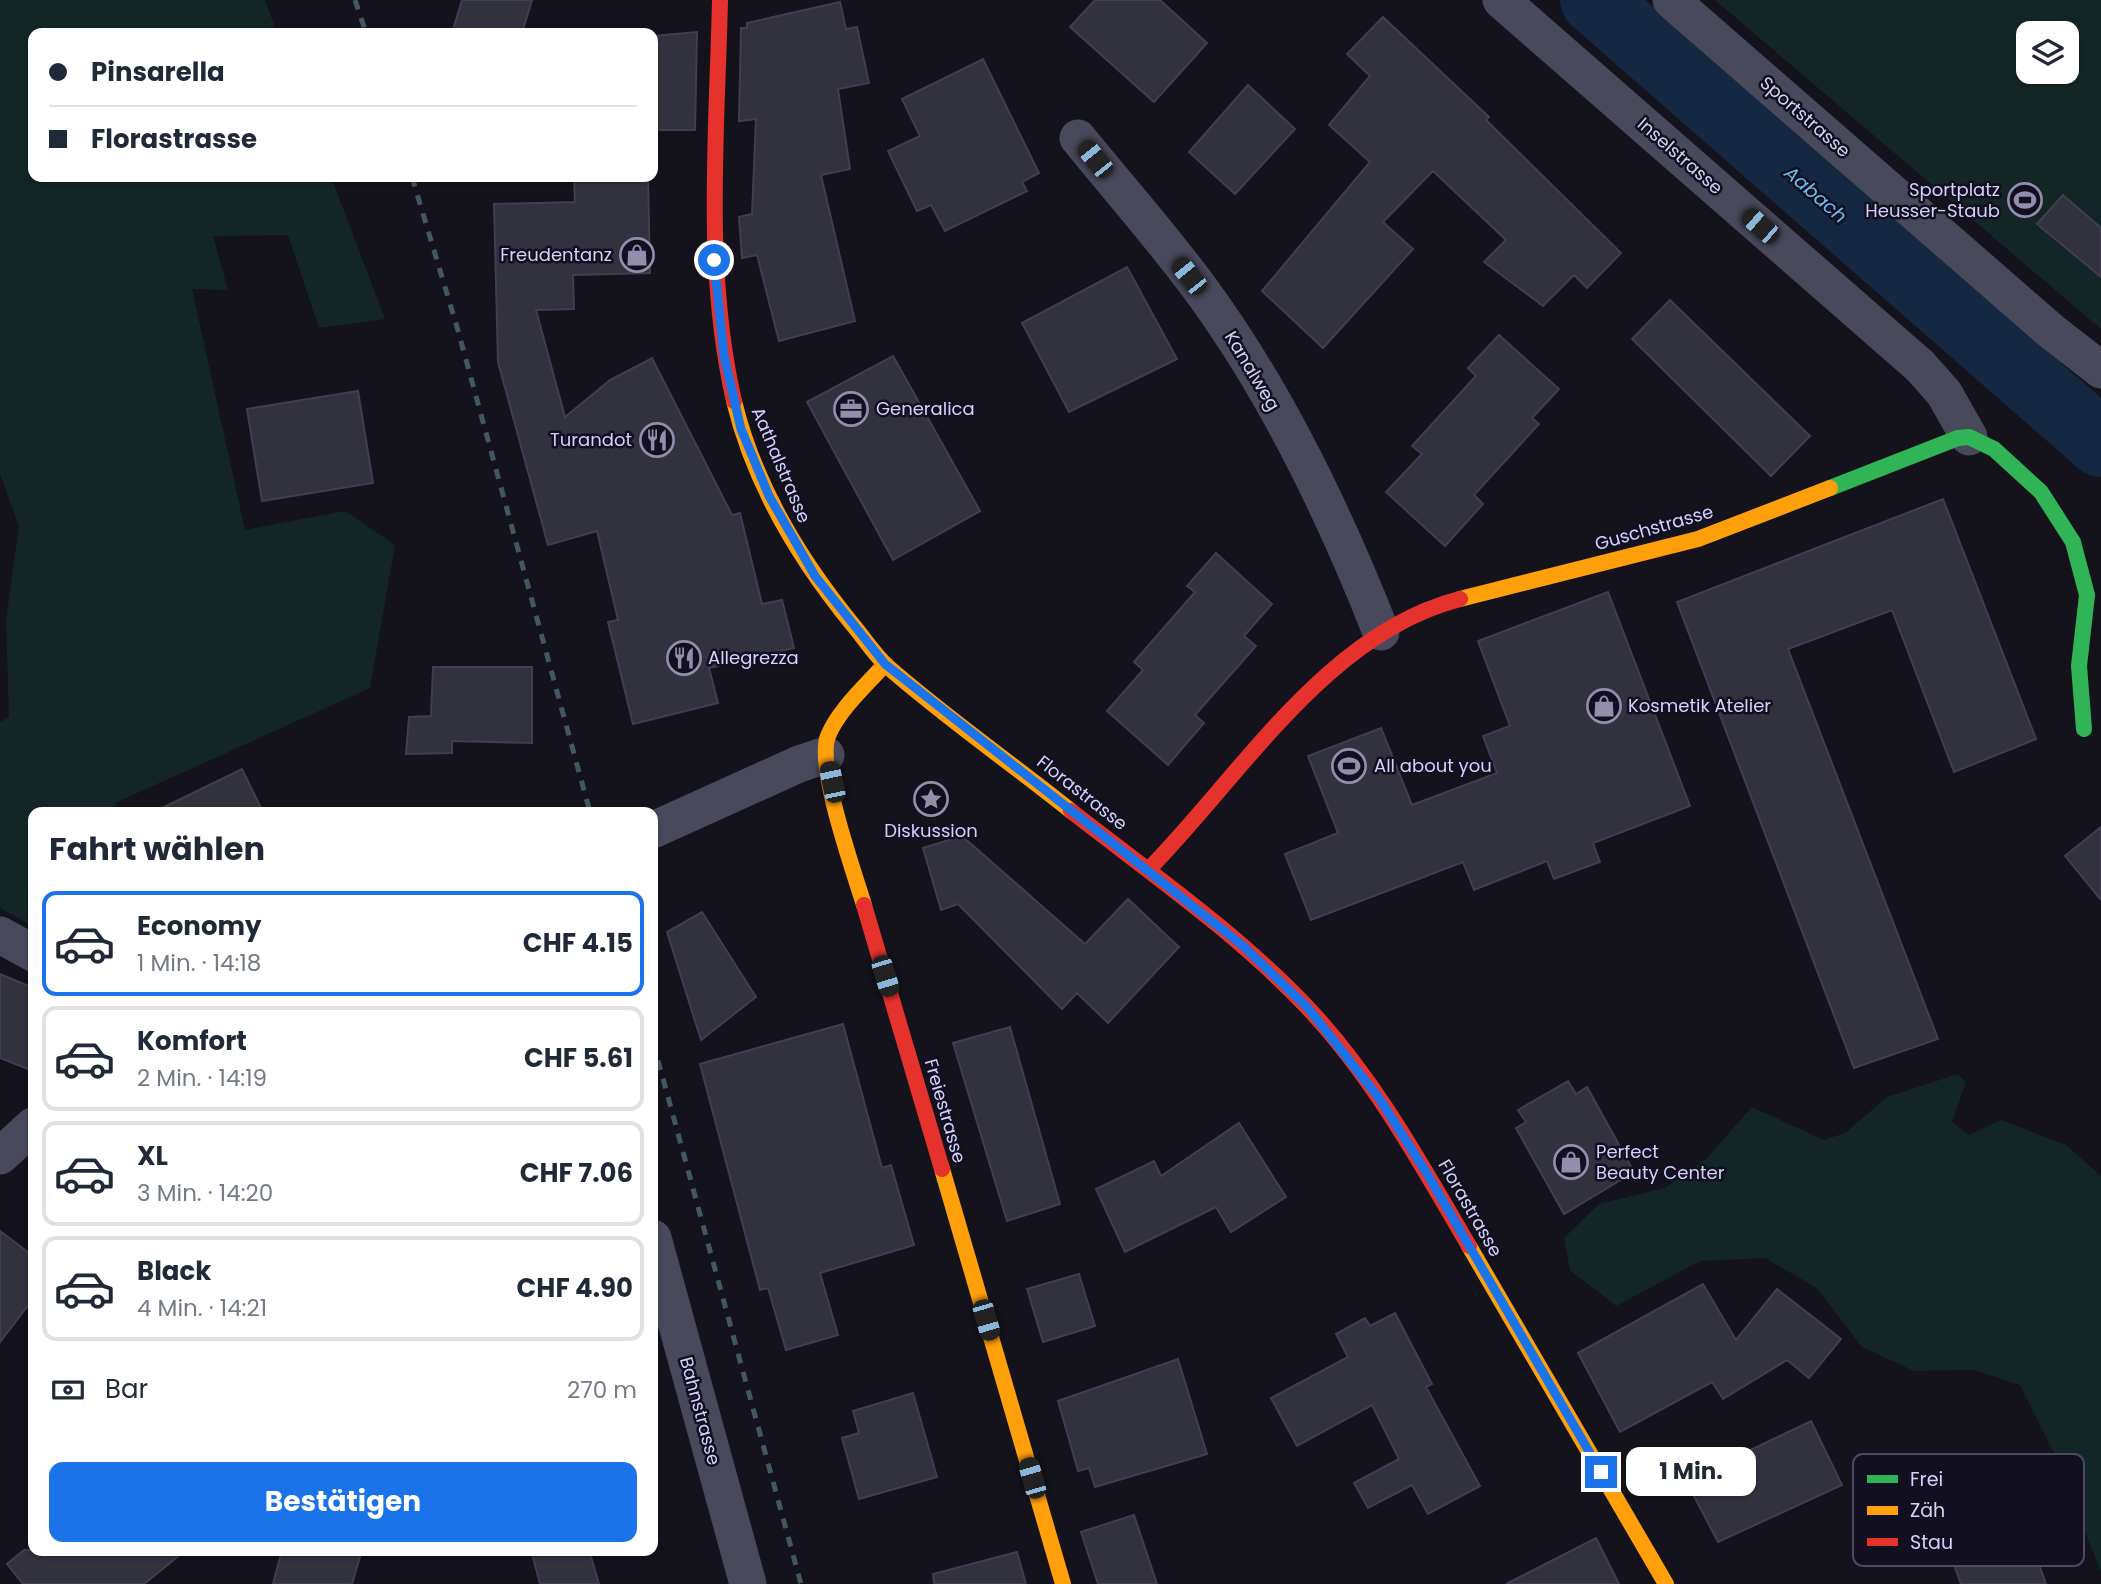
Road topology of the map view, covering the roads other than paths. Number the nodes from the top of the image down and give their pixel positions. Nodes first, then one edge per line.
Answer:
1 (720, 0) edge
2 (1502, 0) edge
3 (1671, 0) edge
4 (1077, 138) dead end
5 (2101, 370) edge
6 (1969, 437) junction
7 (1381, 632) junction
8 (885, 664) junction
9 (2084, 729) dead end
10 (826, 755) junction
11 (658, 828) edge
12 (1148, 870) junction
13 (0, 935) edge
14 (28, 950) edge
15 (28, 1131) edge
16 (0, 1156) edge
17 (658, 1256) edge
18 (748, 1584) edge
19 (1063, 1584) edge
20 (1666, 1584) edge

1 - 8 street, Aathalstrasse
2 - 6 street, Inselstrasse
3 - 5 street, Sportstrasse
4 - 7 street, Kanalweg
6 - 7 street, Guschstrasse
6 - 9 street
7 - 12 street, Guschstrasse
8 - 10 street
8 - 12 street, Florastrasse
10 - 11 street
10 - 19 street, Freiestrasse
12 - 20 street, Florastrasse
13 - 14 street
15 - 16 street
17 - 18 street, Bahnstrasse

